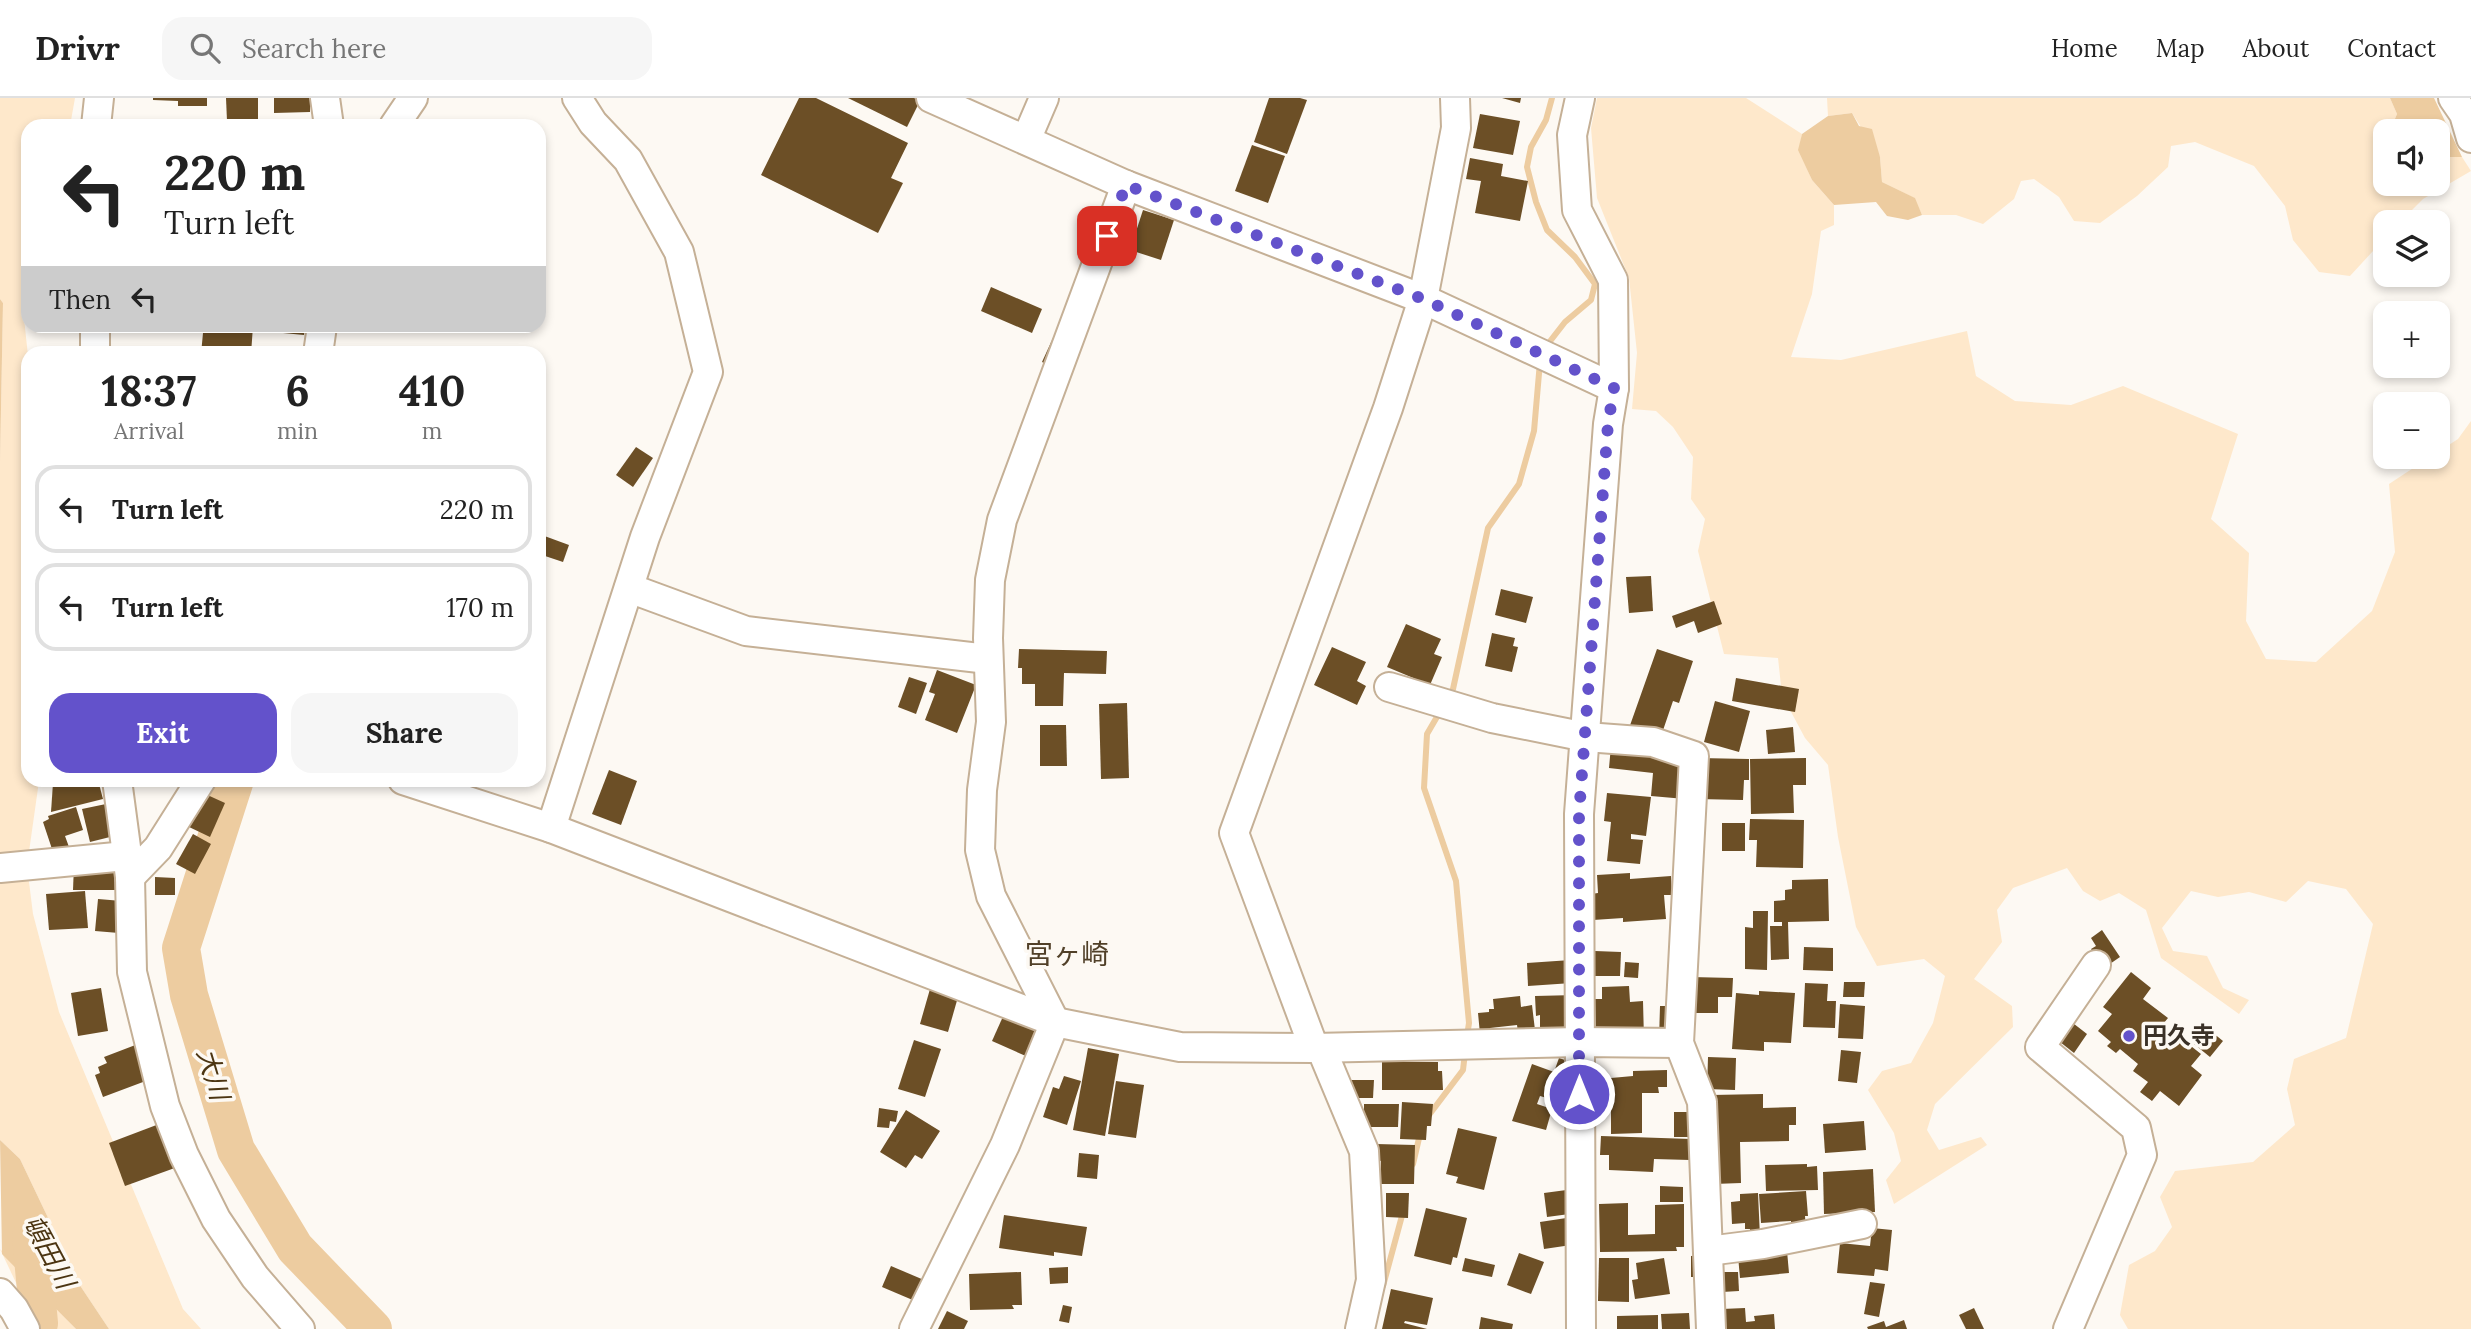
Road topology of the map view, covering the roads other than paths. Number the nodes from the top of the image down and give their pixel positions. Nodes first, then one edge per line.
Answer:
1 (99, 98) edge
2 (325, 98) edge
3 (413, 98) edge
4 (577, 98) edge
5 (931, 98) edge
6 (1044, 98) edge
7 (1455, 98) edge
8 (1580, 98) edge
9 (2453, 98) edge
10 (97, 119) edge
11 (328, 119) edge
12 (399, 119) edge
13 (2471, 138) edge
14 (1026, 140) junction
15 (1126, 185) junction
16 (1423, 299) junction
17 (1614, 388) junction
18 (629, 588) junction
19 (988, 659) junction
20 (1389, 687) dead end
21 (1586, 737) junction
22 (118, 787) edge
23 (197, 787) edge
24 (425, 787) edge
25 (551, 828) junction
26 (14, 867) edge
27 (128, 867) junction
28 (2096, 965) dead end
29 (1055, 1022) junction
30 (1579, 1042) junction
31 (1679, 1044) junction
32 (1318, 1048) junction
33 (1862, 1224) dead end
34 (1708, 1251) junction
35 (0, 1293) edge
36 (25, 1329) edge
37 (300, 1329) edge
38 (914, 1329) edge
39 (1360, 1329) edge
40 (1581, 1329) edge
41 (1711, 1329) edge
42 (2068, 1329) edge

1 - 10 street
2 - 11 street
3 - 12 street
4 - 18 street
5 - 14 street
6 - 14 street
7 - 16 street
8 - 17 street
9 - 13 street
14 - 15 street
15 - 16 street
15 - 19 street
16 - 17 street
16 - 32 street
17 - 21 street
18 - 19 street
18 - 25 street
19 - 29 street
20 - 21 street
21 - 30 street
21 - 31 street
22 - 27 street
23 - 27 street
24 - 25 street
25 - 29 street
26 - 27 street
27 - 37 street
28 - 42 street
29 - 32 street
29 - 38 street
30 - 31 street
30 - 32 street
30 - 40 street
31 - 34 street
32 - 39 street
33 - 34 street
34 - 41 street
35 - 36 street

